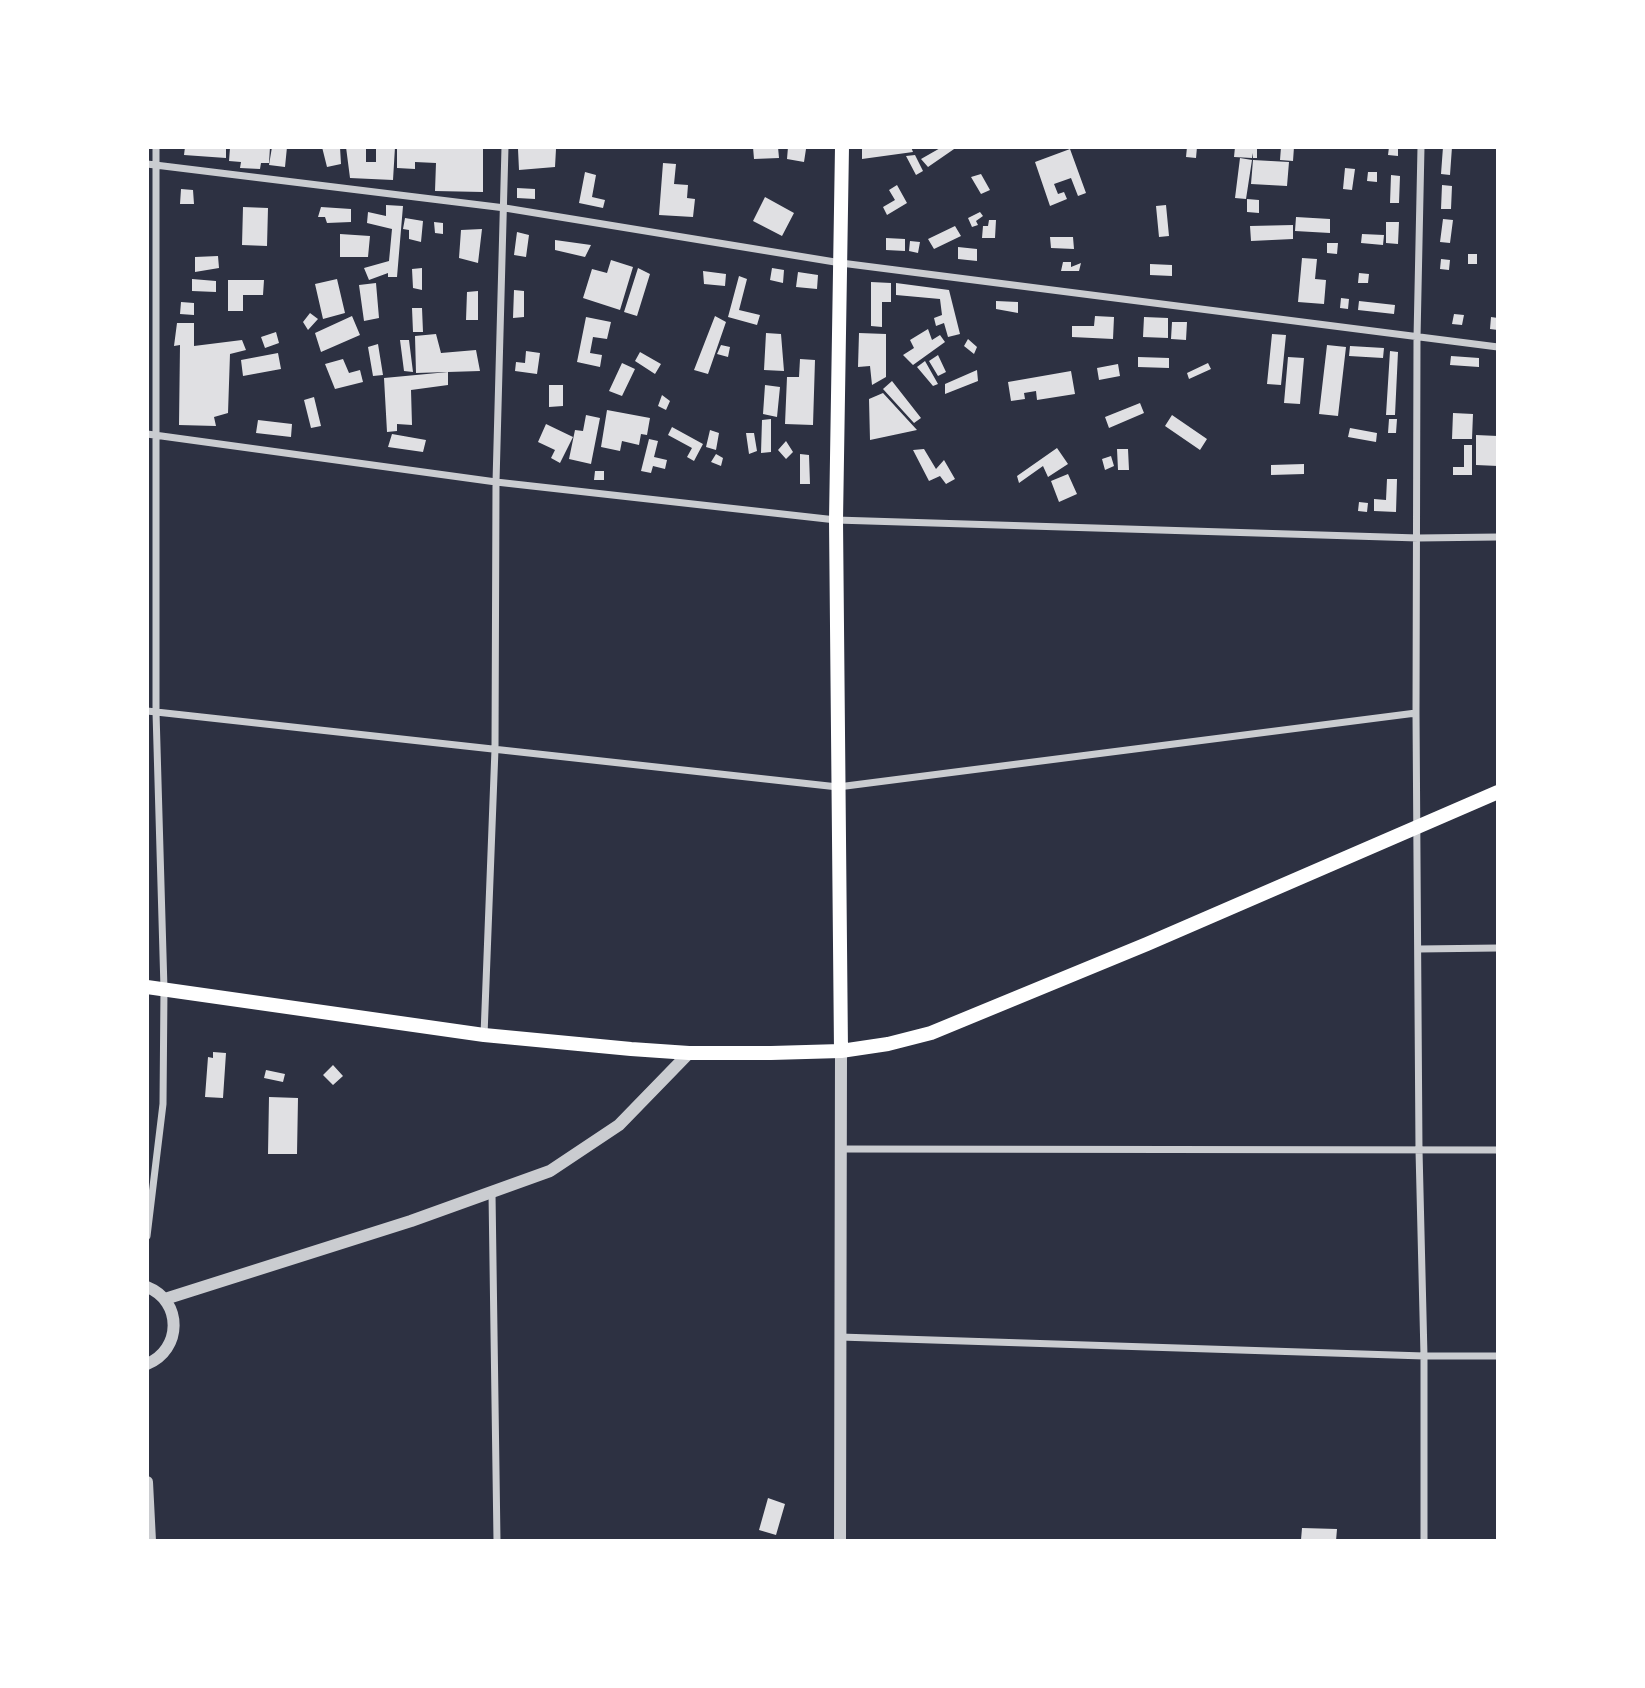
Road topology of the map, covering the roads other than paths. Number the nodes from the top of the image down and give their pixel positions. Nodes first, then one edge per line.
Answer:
1 (156, 147) edge
2 (505, 147) edge
3 (842, 147) edge
4 (1421, 147) edge
5 (147, 163) edge
6 (156, 165) junction
7 (505, 208) junction
8 (841, 263) junction
9 (1417, 338) junction
10 (1498, 346) edge
11 (151, 435) edge
12 (496, 482) junction
13 (836, 520) junction
14 (1498, 537) edge
15 (1418, 538) junction
16 (151, 712) edge
17 (1416, 713) junction
18 (495, 749) junction
19 (838, 787) junction
20 (1498, 792) edge
21 (1417, 826) junction
22 (1498, 948) edge
23 (1419, 949) junction
24 (147, 987) edge
25 (164, 989) junction
26 (484, 1035) junction
27 (841, 1051) junction
28 (689, 1053) junction
29 (840, 1149) junction
30 (1419, 1150) junction
31 (1498, 1150) edge
32 (492, 1193) junction
33 (147, 1236) edge
34 (147, 1287) edge
35 (165, 1299) junction
36 (839, 1337) junction
37 (1424, 1356) junction
38 (1498, 1356) edge
39 (147, 1364) edge
40 (147, 1482) edge
41 (150, 1541) edge
42 (497, 1541) edge
43 (840, 1541) edge
44 (1424, 1541) edge

1 - 6 street
2 - 7 street
3 - 8 main road
4 - 9 street
5 - 6 street
6 - 7 street
6 - 11 street
7 - 8 street
7 - 12 street
8 - 9 street
8 - 13 main road
9 - 10 street
9 - 15 street
11 - 12 street
11 - 16 street
12 - 13 street
12 - 18 street
13 - 15 street
13 - 19 main road
14 - 15 street
15 - 17 street
16 - 18 street
16 - 25 street
17 - 19 street
17 - 21 street
18 - 19 street
18 - 26 street
19 - 27 main road
20 - 21 main road
21 - 23 street
21 - 27 main road
22 - 23 street
23 - 30 street
24 - 25 main road
25 - 26 main road
25 - 33 street
26 - 28 main road
27 - 28 main road
27 - 29 street
28 - 32 street
29 - 30 street
29 - 36 street
30 - 31 street
30 - 37 street
32 - 35 street
32 - 42 street
34 - 35 street
35 - 39 street
36 - 37 street
36 - 43 street
37 - 38 street
37 - 44 street
40 - 41 street

